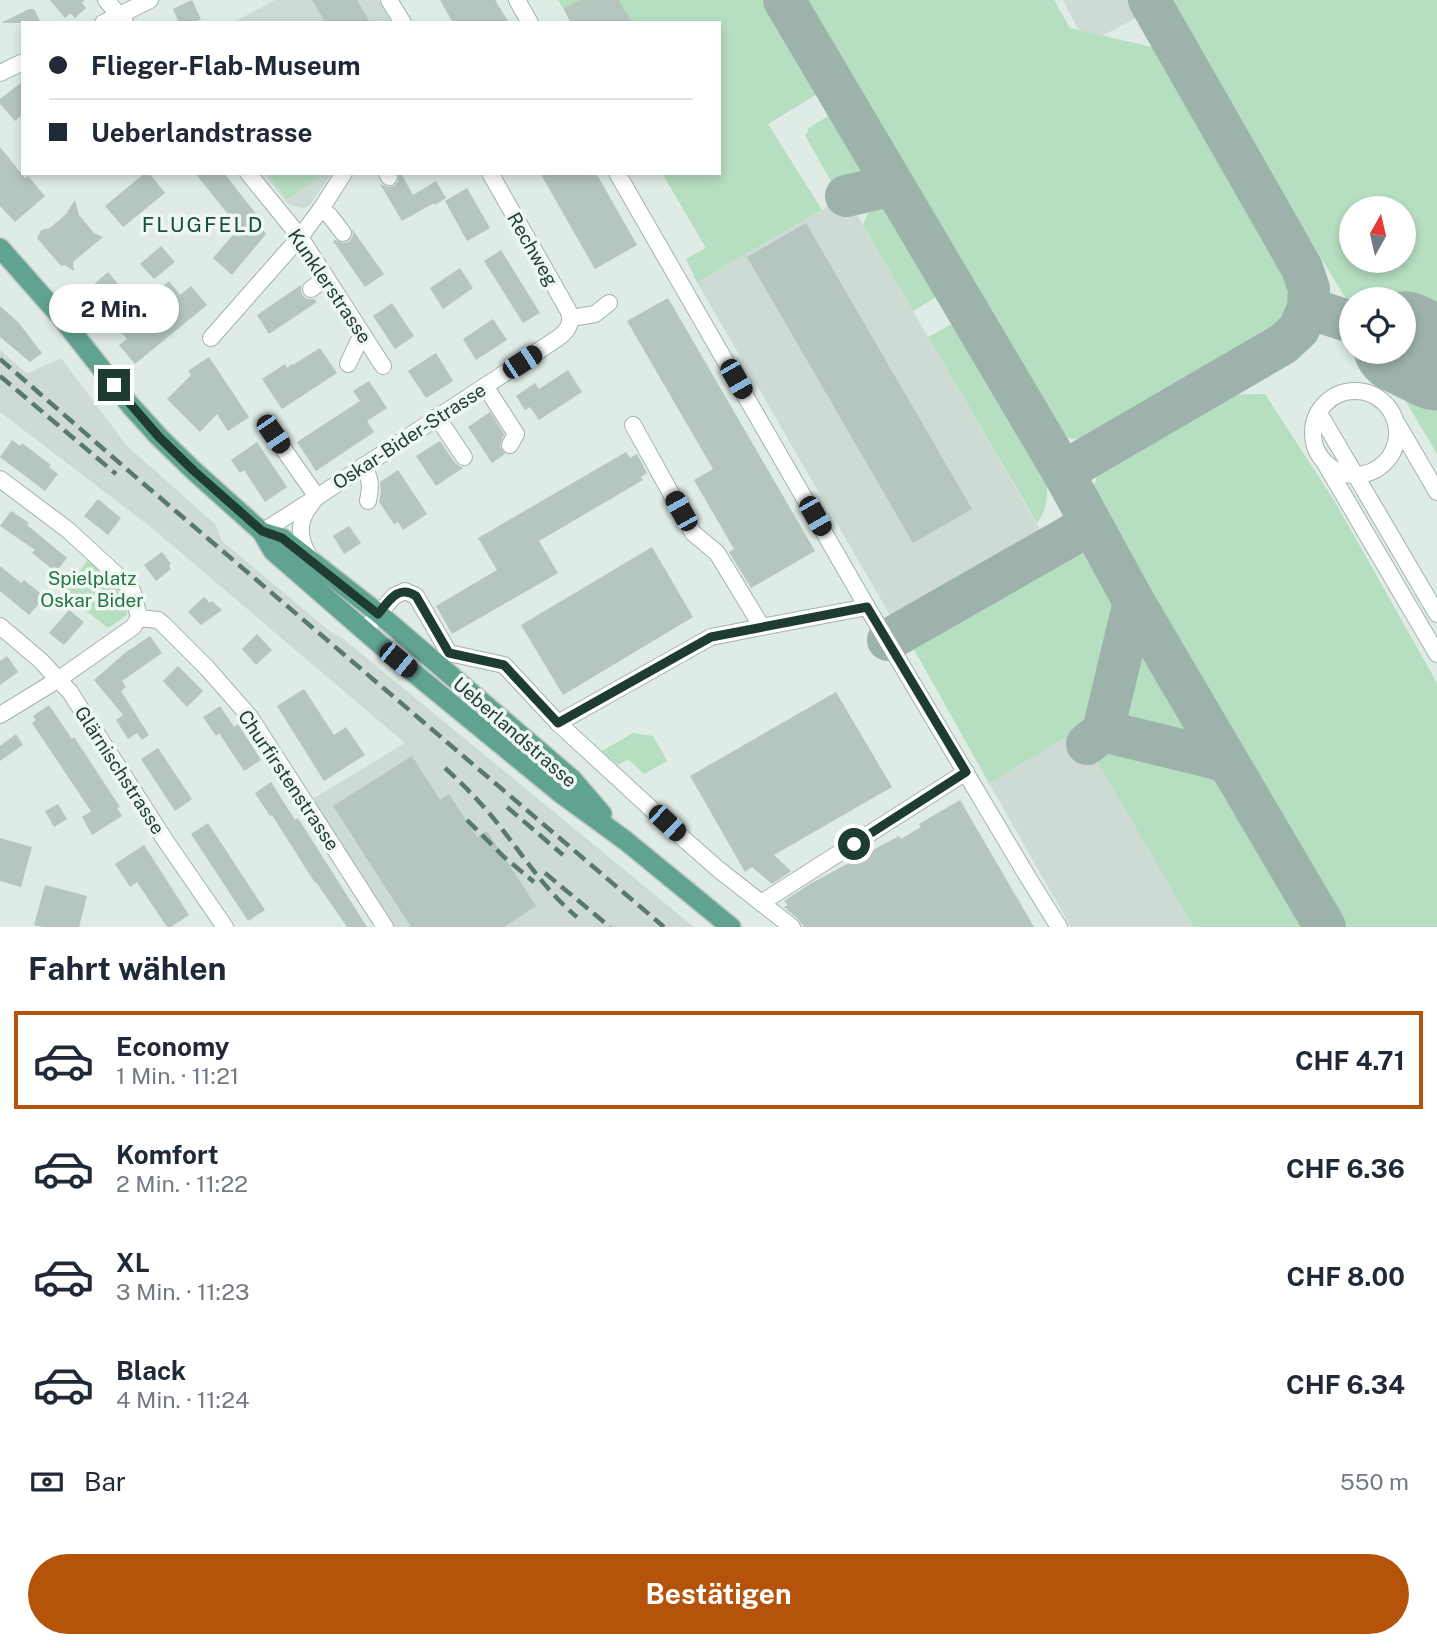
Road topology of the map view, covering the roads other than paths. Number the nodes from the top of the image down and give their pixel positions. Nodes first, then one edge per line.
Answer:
1 (106, 0) edge
2 (150, 0) edge
3 (389, 0) edge
4 (517, 0) edge
5 (122, 19) edge
6 (401, 21) edge
7 (529, 21) edge
8 (21, 63) edge
9 (0, 73) edge
10 (343, 175) edge
11 (491, 175) edge
12 (618, 175) edge
13 (247, 179) edge
14 (321, 209) junction
15 (343, 233) dead end
16 (300, 237) junction
17 (0, 248) edge
18 (326, 278) junction
19 (311, 289) dead end
20 (609, 303) dead end
21 (60, 316) junction
22 (106, 321) dead end
23 (570, 322) junction
24 (362, 334) junction
25 (211, 338) dead end
26 (348, 364) dead end
27 (383, 366) dead end
28 (485, 386) junction
29 (1319, 413) junction
30 (438, 417) junction
31 (1397, 424) junction
32 (633, 425) dead end
33 (273, 434) dead end
34 (510, 445) dead end
35 (464, 457) dead end
36 (1322, 460) junction
37 (363, 466) junction
38 (1355, 475) junction
39 (0, 479) edge
40 (1437, 492) edge
41 (317, 497) junction
42 (368, 500) dead end
43 (262, 531) junction
44 (311, 559) junction
45 (867, 607) junction
46 (378, 614) junction
47 (1437, 614) edge
48 (139, 618) junction
49 (0, 626) edge
50 (762, 627) junction
51 (364, 631) junction
52 (1437, 654) edge
53 (59, 679) junction
54 (0, 715) edge
55 (558, 723) junction
56 (966, 772) junction
57 (626, 841) junction
58 (761, 903) junction
59 (225, 927) edge
60 (385, 927) edge
61 (730, 927) edge
62 (792, 927) edge
63 (1059, 927) edge

1 - 5 street
2 - 5 street
3 - 6 street
4 - 7 street
8 - 9 street
10 - 14 street
11 - 23 street, Rechweg
12 - 45 street
13 - 16 street, Kunklerstrasse
14 - 15 street
14 - 16 street
16 - 18 street, Kunklerstrasse
16 - 25 street
17 - 21 main road, Ueberlandstrasse
18 - 19 street
18 - 24 street, Kunklerstrasse
20 - 23 street
21 - 22 street
21 - 43 main road, Ueberlandstrasse
23 - 28 street, Oskar-Bider-Strasse
24 - 26 street
24 - 27 street, Kunklerstrasse
28 - 30 street, Oskar-Bider-Strasse
28 - 34 street
29 - 31 street
29 - 36 street
29 - 38 street
30 - 35 street
30 - 37 street, Oskar-Bider-Strasse
31 - 38 street
31 - 40 street
32 - 50 street
33 - 41 street
36 - 38 street
36 - 52 street
37 - 41 street, Oskar-Bider-Strasse
37 - 42 street
38 - 47 street
39 - 48 street
41 - 43 street, Oskar-Bider-Strasse
41 - 44 street, Oskar-Bider-Strasse
43 - 44 main road, Ueberlandstrasse
43 - 51 main road, Ueberlandstrasse
44 - 46 main road, Ueberlandstrasse
45 - 50 street
45 - 56 street
46 - 51 street
46 - 55 street
46 - 57 main road, Ueberlandstrasse
48 - 53 street
48 - 60 street, Churfirstenstrasse
49 - 53 street, Glärnischstrasse
50 - 55 street
51 - 57 main road, Ueberlandstrasse
53 - 54 street
53 - 59 street, Glärnischstrasse
55 - 58 street
56 - 58 street
56 - 63 street
57 - 61 main road, Ueberlandstrasse
58 - 62 street

